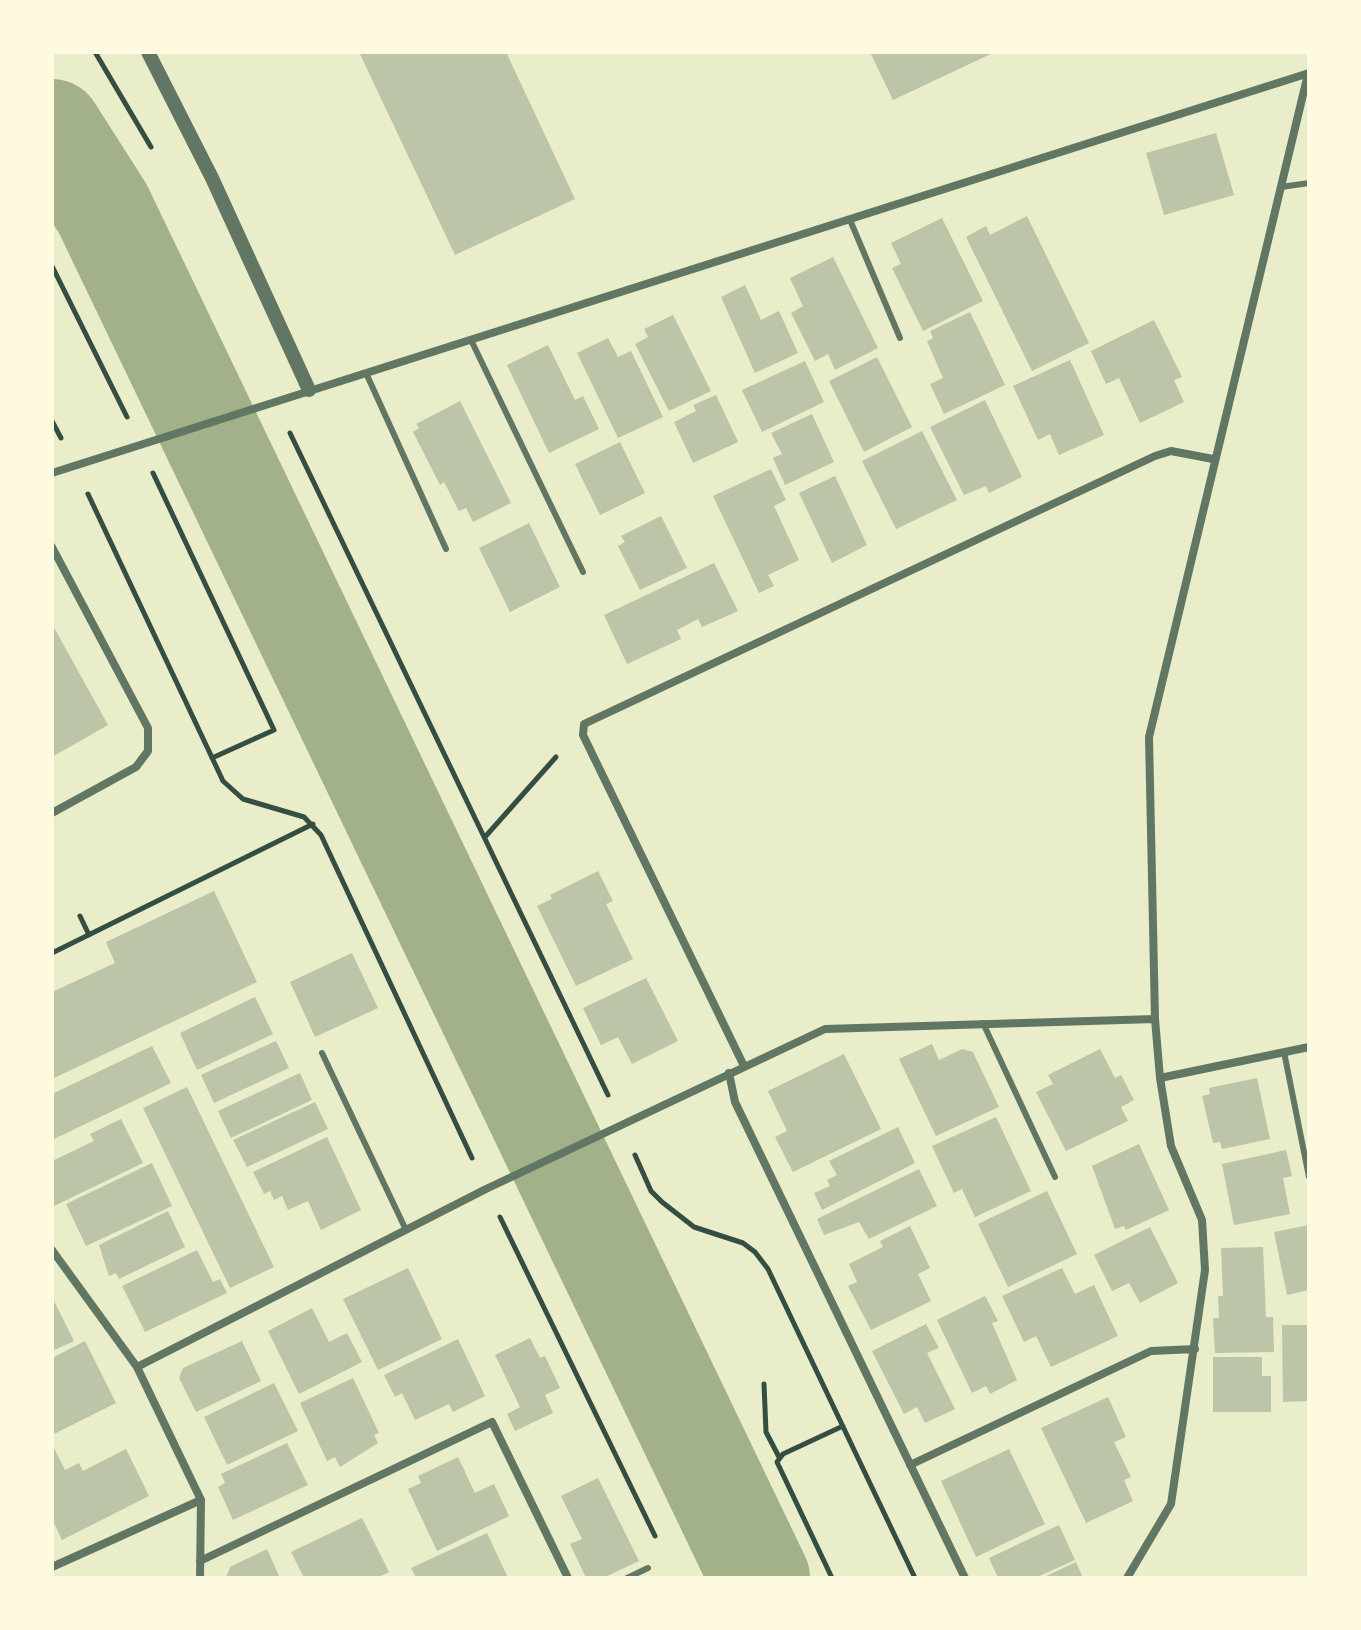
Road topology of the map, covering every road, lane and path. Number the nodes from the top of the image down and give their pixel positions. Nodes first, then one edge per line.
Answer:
1 (95, 52) edge
2 (148, 52) edge
3 (1308, 74) edge
4 (154, 151) dead end
5 (1309, 183) edge
6 (1279, 187) junction
7 (850, 220) junction
8 (52, 266) edge
9 (900, 338) dead end
10 (471, 340) junction
11 (366, 373) junction
12 (309, 390) junction
13 (275, 402) junction
14 (132, 429) dead end
15 (146, 458) dead end
16 (1213, 459) junction
17 (75, 466) junction
18 (52, 473) edge
19 (52, 547) edge
20 (446, 549) dead end
21 (583, 572) dead end
22 (583, 735) junction
23 (212, 758) junction
24 (52, 813) edge
25 (313, 824) junction
26 (485, 837) junction
27 (80, 916) dead end
28 (89, 935) junction
29 (52, 953) edge
30 (1155, 1019) junction
31 (983, 1023) junction
32 (1309, 1047) edge
33 (1284, 1052) junction
34 (322, 1053) dead end
35 (744, 1066) junction
36 (729, 1073) junction
37 (1160, 1078) junction
38 (622, 1124) junction
39 (1055, 1177) dead end
40 (1309, 1177) edge
41 (486, 1189) junction
42 (406, 1230) junction
43 (53, 1252) edge
44 (1195, 1349) junction
45 (137, 1367) junction
46 (764, 1384) dead end
47 (843, 1426) junction
48 (779, 1457) junction
49 (910, 1465) junction
50 (201, 1500) junction
51 (659, 1546) dead end
52 (200, 1561) junction
53 (52, 1567) edge
54 (648, 1568) dead end
55 (200, 1578) edge
56 (568, 1578) edge
57 (627, 1578) edge
58 (832, 1578) edge
59 (915, 1578) edge
60 (965, 1578) edge
61 (1127, 1578) edge

1 - 4 path
2 - 12 street
3 - 6 street
3 - 7 street
5 - 6 lane
6 - 16 street
7 - 9 lane
7 - 10 street
8 - 14 path
10 - 11 street
10 - 21 lane
11 - 12 street
11 - 20 lane
12 - 13 street
13 - 17 street
13 - 26 path
15 - 23 path
16 - 22 street
16 - 30 street
17 - 18 street
17 - 23 path
19 - 24 street
22 - 26 path
22 - 35 street
23 - 25 path
25 - 28 path
25 - 41 path
26 - 38 path
27 - 28 path
28 - 29 path
30 - 31 street
30 - 37 street
31 - 35 street
31 - 39 lane
32 - 33 street
33 - 37 street
33 - 40 lane
34 - 42 lane
35 - 36 street
36 - 38 street
36 - 49 street
37 - 44 street
38 - 41 street
38 - 47 path
41 - 42 street
41 - 51 path
42 - 45 street
43 - 45 street
44 - 49 street
44 - 61 street
45 - 50 street
46 - 48 path
47 - 48 path
47 - 59 path
48 - 58 path
49 - 60 street
50 - 52 street
50 - 53 street
52 - 55 street
52 - 56 street
54 - 57 lane

